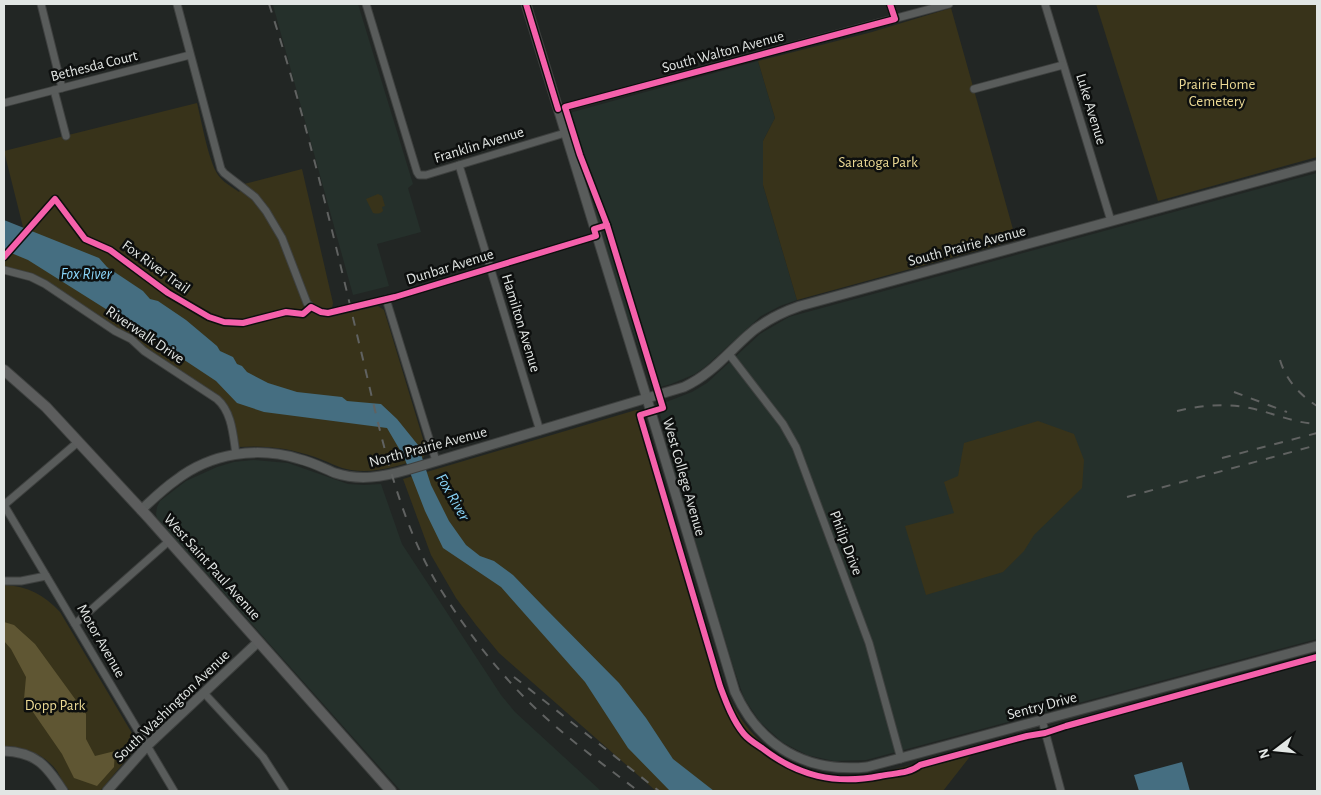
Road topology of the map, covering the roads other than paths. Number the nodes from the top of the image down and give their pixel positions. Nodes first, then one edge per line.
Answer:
1 (41, 4) edge
2 (177, 4) edge
3 (366, 4) edge
4 (526, 4) edge
5 (890, 4) edge
6 (949, 4) edge
7 (1045, 4) edge
8 (895, 19) junction
9 (190, 55) junction
10 (1063, 65) junction
11 (62, 88) junction
12 (54, 90) junction
13 (974, 90) dead end
14 (4, 102) edge
15 (558, 109) junction
16 (565, 133) junction
17 (66, 136) dead end
18 (459, 165) junction
19 (1317, 165) edge
20 (1111, 221) junction
21 (596, 236) junction
22 (490, 268) junction
23 (4, 270) edge
24 (386, 299) junction
25 (729, 354) junction
26 (4, 370) edge
27 (648, 399) junction
28 (540, 431) junction
29 (78, 442) junction
30 (236, 454) junction
31 (436, 461) junction
32 (4, 505) edge
33 (141, 510) junction
34 (169, 541) junction
35 (46, 576) junction
36 (4, 581) edge
37 (75, 624) junction
38 (258, 642) junction
39 (1317, 646) edge
40 (204, 693) junction
41 (1042, 720) junction
42 (776, 745) joint
43 (147, 746) junction
44 (4, 751) edge
45 (901, 759) junction
46 (63, 791) edge
47 (107, 791) edge
48 (174, 791) edge
49 (285, 791) edge
50 (392, 791) edge
51 (1060, 791) edge

1 - 11 street
2 - 9 street, Dunbar Avenue
3 - 18 street, Franklin Avenue
4 - 15 street, West College Avenue
5 - 8 street
6 - 8 street, South Walton Avenue
7 - 10 street, Luke Avenue
8 - 15 street, South Walton Avenue
9 - 11 street, Bethesda Court
9 - 24 street, Dunbar Avenue
10 - 13 street
10 - 20 street, Luke Avenue
11 - 12 street, Bethesda Court
12 - 14 street, Bethesda Court
12 - 17 street
15 - 16 street, West College Avenue
16 - 18 street, Franklin Avenue
16 - 21 street, West College Avenue
18 - 22 street, Hamilton Avenue
19 - 20 street, South Prairie Avenue
20 - 25 street, South Prairie Avenue
21 - 22 street, Dunbar Avenue
21 - 27 street, West College Avenue
22 - 24 street, Dunbar Avenue
22 - 28 street, Hamilton Avenue
23 - 30 street, Riverwalk Drive
24 - 31 street
25 - 27 street, South Prairie Avenue
25 - 45 street, Philip Drive
26 - 29 main road, West Saint Paul Avenue
27 - 28 street, North Prairie Avenue
27 - 42 street, West College Avenue
28 - 31 street, North Prairie Avenue
29 - 32 street
29 - 33 main road, West Saint Paul Avenue
30 - 31 street, North Prairie Avenue
30 - 33 street, North Prairie Avenue
32 - 35 street, Motor Avenue
33 - 34 main road, West Saint Paul Avenue
34 - 37 street
34 - 38 main road, West Saint Paul Avenue
35 - 36 street
35 - 37 street, Motor Avenue
37 - 43 street, Motor Avenue
38 - 40 street, South Washington Avenue
38 - 50 main road, West Saint Paul Avenue
39 - 41 street, Sentry Drive
40 - 43 street, South Washington Avenue
40 - 49 street
41 - 45 street, Sentry Drive
41 - 51 street
42 - 45 street, Sentry Drive
43 - 47 street, South Washington Avenue
43 - 48 street, Motor Avenue
44 - 46 street

